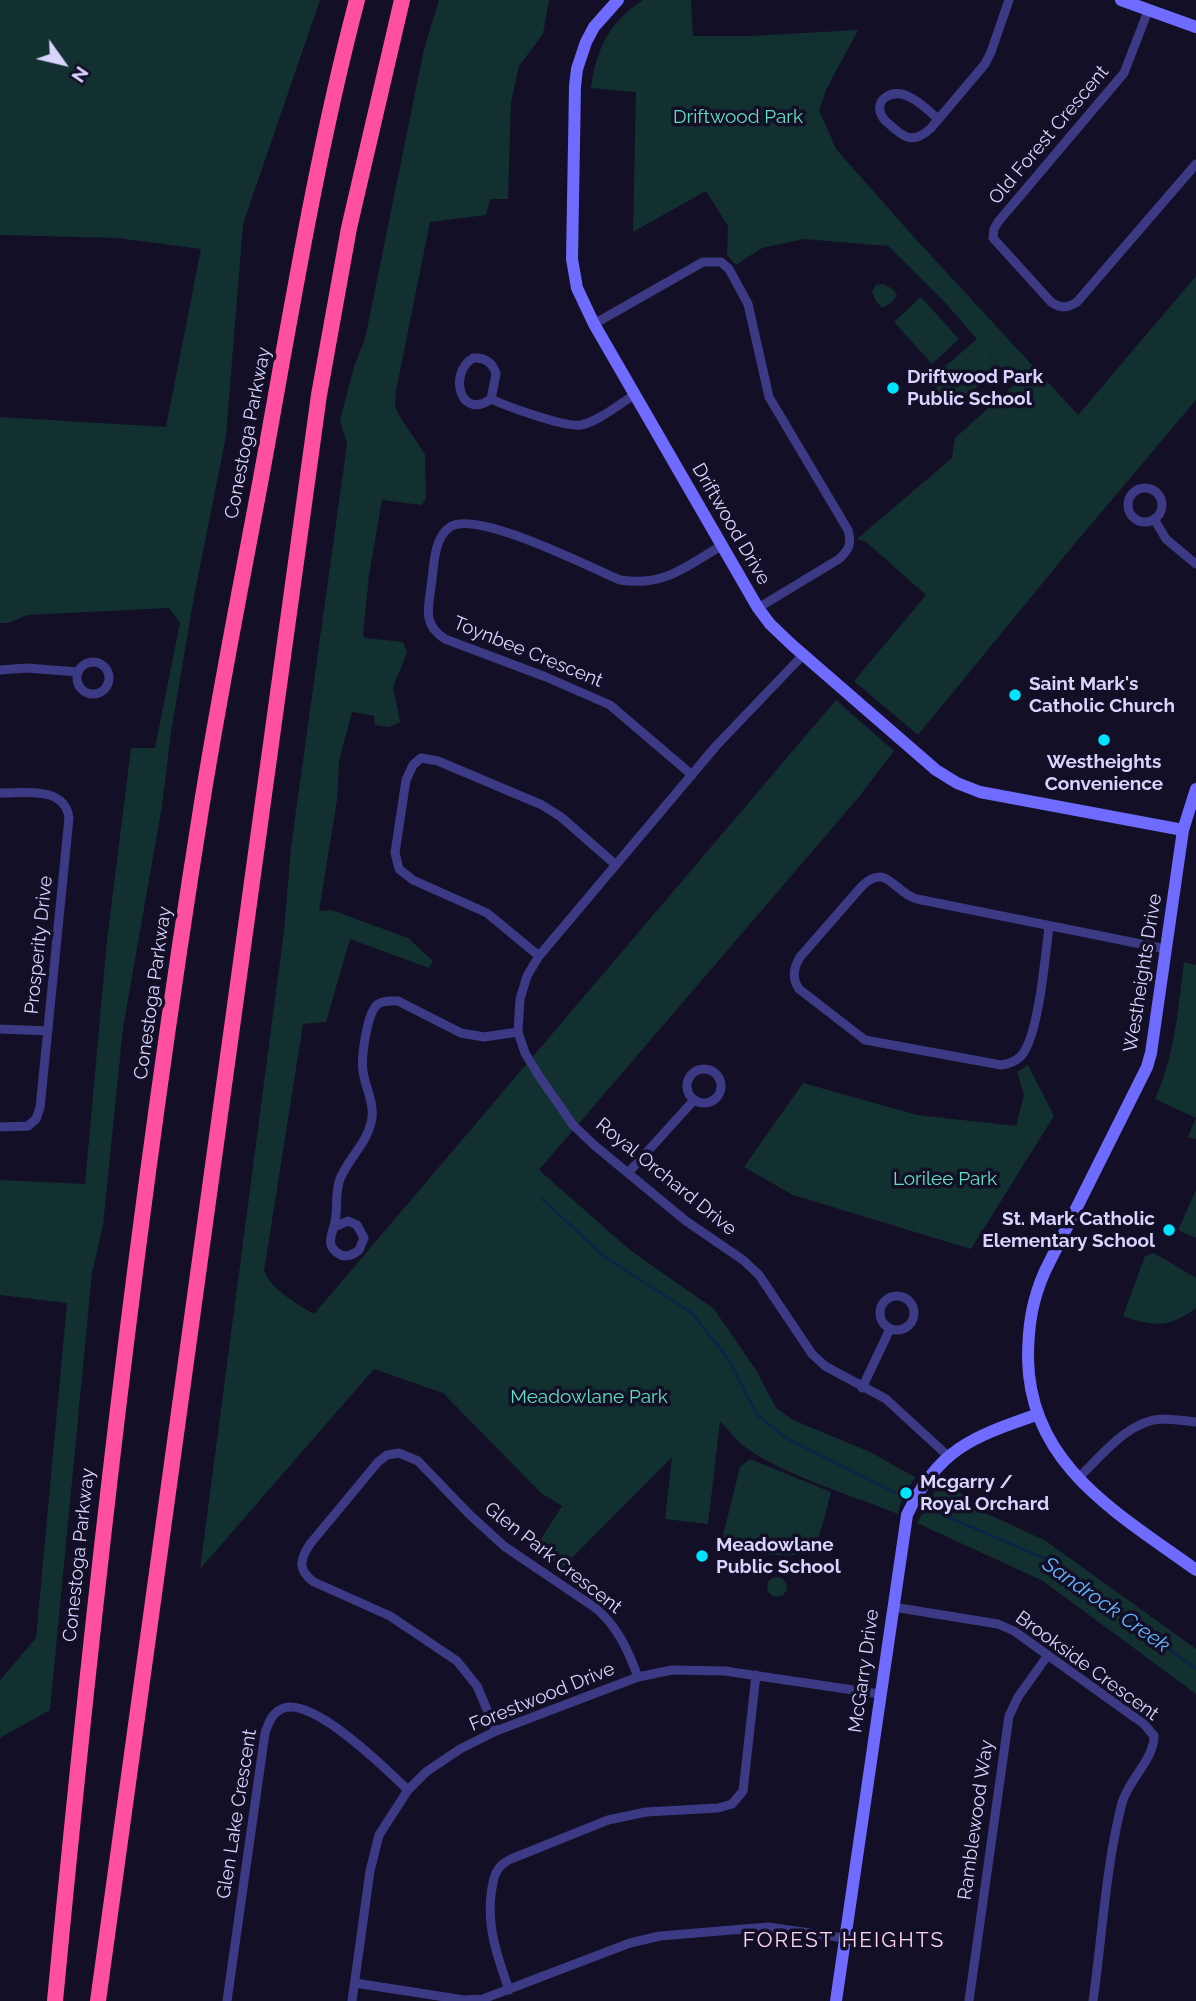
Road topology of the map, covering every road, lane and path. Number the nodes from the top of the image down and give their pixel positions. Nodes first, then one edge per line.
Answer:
1 (357, 0) edge
2 (402, 0) edge
3 (618, 0) edge
4 (1009, 0) edge
5 (1121, 0) edge
6 (1148, 11) junction
7 (1196, 27) edge
8 (938, 119) junction
9 (1196, 164) edge
10 (593, 324) junction
11 (634, 395) junction
12 (491, 398) junction
13 (1154, 519) dead end
14 (721, 546) junction
15 (1196, 564) edge
16 (758, 608) junction
17 (803, 655) junction
18 (0, 670) edge
19 (78, 672) dead end
20 (692, 775) junction
21 (1196, 789) edge
22 (0, 793) edge
23 (1183, 830) junction
24 (616, 865) junction
25 (1049, 927) junction
26 (1166, 949) junction
27 (539, 956) junction
28 (0, 1029) edge
29 (48, 1031) junction
30 (518, 1032) junction
31 (694, 1100) dead end
32 (0, 1127) edge
33 (628, 1173) junction
34 (334, 1227) dead end
35 (890, 1329) dead end
36 (862, 1388) junction
37 (1036, 1415) junction
38 (1196, 1422) edge
39 (948, 1457) junction
40 (1077, 1479) junction
41 (1196, 1570) edge
42 (893, 1607) junction
43 (1048, 1654) junction
44 (756, 1675) junction
45 (638, 1677) junction
46 (880, 1694) junction
47 (496, 1731) junction
48 (408, 1790) junction
49 (845, 1938) junction
50 (355, 1983) junction
51 (509, 1990) junction
52 (55, 2001) edge
53 (98, 2001) edge
54 (227, 2001) edge
55 (352, 2001) edge
56 (836, 2001) edge
57 (968, 2001) edge
58 (1093, 2001) edge

1 - 52 highway, Conestoga Parkway
2 - 53 highway
3 - 10 street, Driftwood Drive
4 - 8 street
5 - 6 street
6 - 7 street
6 - 9 street, Old Forest Crescent
8 - 8 street
10 - 11 street, Driftwood Drive
10 - 16 street
11 - 12 street
11 - 14 street, Driftwood Drive
12 - 12 street
13 - 15 street
14 - 16 street, Driftwood Drive
14 - 20 street, Toynbee Crescent
16 - 17 street, Driftwood Drive
17 - 20 street, Royal Orchard Drive
17 - 23 street, Driftwood Drive
18 - 19 street
20 - 24 street, Royal Orchard Drive
21 - 23 street, Westheights Drive
22 - 29 street, Prosperity Drive
23 - 26 street, Westheights Drive
24 - 27 street, Royal Orchard Drive
24 - 27 street
25 - 25 street
25 - 26 street
26 - 37 street, Westheights Drive
27 - 30 street, Royal Orchard Drive
28 - 29 street
29 - 32 street, Prosperity Drive
30 - 33 street, Royal Orchard Drive
30 - 34 street
31 - 33 street
33 - 36 street, Royal Orchard Drive
35 - 36 street
36 - 39 street, Royal Orchard Drive
37 - 39 street, McGarry Drive
37 - 40 street, Westheights Drive
38 - 40 street
39 - 42 street, McGarry Drive
40 - 41 street, Westheights Drive
42 - 43 street, Brookside Crescent
42 - 46 street, McGarry Drive
43 - 57 street, Ramblewood Way
43 - 58 street, Brookside Crescent
44 - 45 street, Forestwood Drive
44 - 46 street, Forestwood Drive
44 - 51 street
45 - 47 street, Forestwood Drive
45 - 47 street, Glen Park Crescent
46 - 49 street, McGarry Drive
47 - 48 street, Forestwood Drive
48 - 50 street, Forestwood Drive
48 - 54 street, Glen Lake Crescent
49 - 51 street
49 - 56 street, McGarry Drive
50 - 51 street
50 - 55 street, Forestwood Drive

